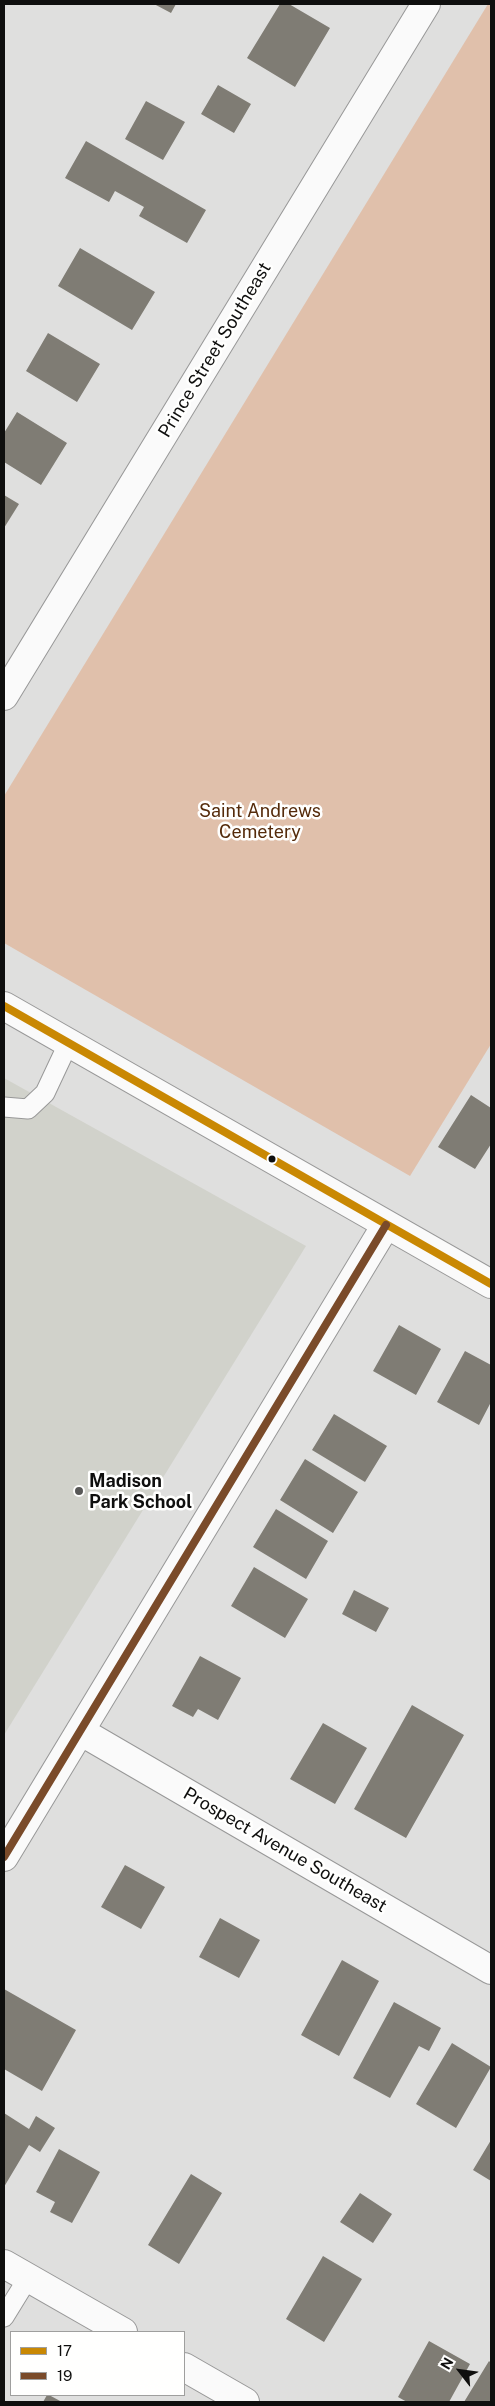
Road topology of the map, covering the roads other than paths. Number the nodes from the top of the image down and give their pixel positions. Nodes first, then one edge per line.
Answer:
1 (426, 4) edge
2 (4, 696) edge
3 (4, 1006) edge
4 (68, 1044) junction
5 (4, 1107) edge
6 (386, 1225) junction
7 (491, 1284) edge
8 (80, 1731) junction
9 (4, 1857) edge
10 (491, 1970) edge
11 (4, 2264) edge
12 (28, 2278) junction
13 (4, 2317) edge
14 (121, 2331) edge
15 (185, 2368) edge
16 (245, 2402) edge

1 - 2 street, Prince Street Southeast
3 - 4 street
4 - 5 lane
4 - 6 street
6 - 7 street
6 - 8 street
8 - 9 street
8 - 10 street, Prospect Avenue Southeast
11 - 12 street
12 - 13 lane
12 - 14 street
15 - 16 street

